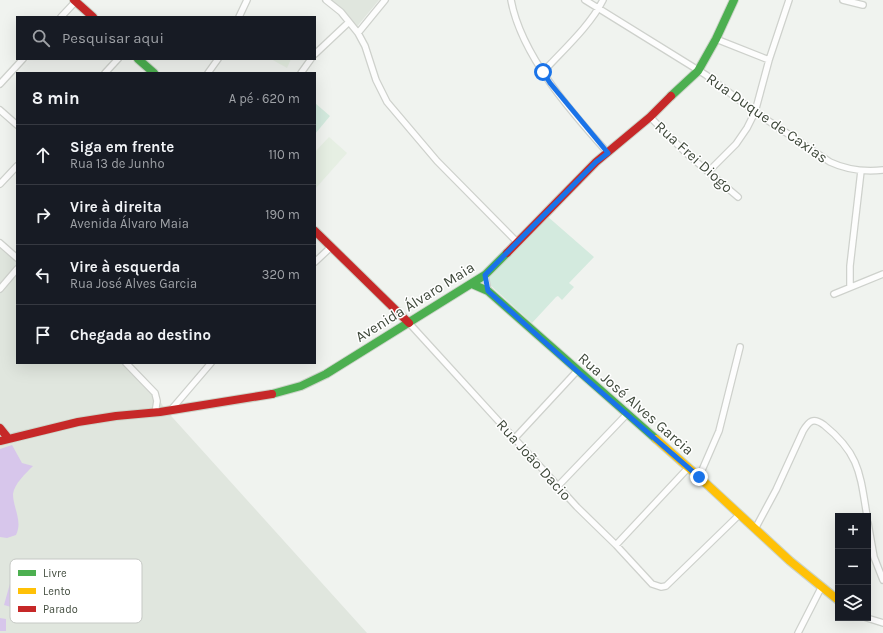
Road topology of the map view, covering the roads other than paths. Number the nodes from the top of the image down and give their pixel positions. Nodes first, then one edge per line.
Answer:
1 (246, 0) edge
2 (326, 0) edge
3 (385, 0) edge
4 (511, 0) edge
5 (585, 0) edge
6 (604, 0) edge
7 (734, 0) edge
8 (789, 0) edge
9 (843, 0) edge
10 (75, 1) edge
11 (863, 6) dead end
12 (599, 9) junction
13 (62, 16) edge
14 (91, 16) edge
15 (239, 16) edge
16 (349, 22) junction
17 (358, 33) junction
18 (716, 40) junction
19 (316, 53) edge
20 (22, 60) edge
21 (117, 60) edge
22 (139, 60) edge
23 (217, 60) edge
24 (310, 60) edge
25 (769, 60) junction
26 (698, 71) junction
27 (106, 72) edge
28 (153, 72) edge
29 (209, 72) edge
30 (302, 72) edge
31 (543, 72) junction
32 (0, 84) edge
33 (0, 110) edge
34 (755, 112) junction
35 (650, 117) junction
36 (16, 124) edge
37 (608, 153) junction
38 (16, 167) edge
39 (883, 170) edge
40 (861, 171) junction
41 (708, 172) junction
42 (0, 184) edge
43 (738, 197) dead end
44 (316, 232) edge
45 (517, 242) junction
46 (0, 243) edge
47 (331, 247) junction
48 (16, 257) edge
49 (316, 261) edge
50 (16, 269) edge
51 (883, 274) edge
52 (485, 275) junction
53 (472, 284) junction
54 (850, 287) junction
55 (0, 289) edge
56 (488, 291) junction
57 (834, 294) dead end
58 (409, 323) junction
59 (740, 347) dead end
60 (127, 364) edge
61 (210, 364) edge
62 (577, 371) junction
63 (170, 410) junction
64 (155, 413) junction
65 (627, 414) junction
66 (0, 428) edge
67 (8, 438) junction
68 (514, 439) junction
69 (0, 441) edge
70 (688, 468) junction
71 (699, 477) junction
72 (558, 486) junction
73 (866, 513) edge
74 (740, 515) junction
75 (755, 529) junction
76 (871, 540) edge
77 (616, 545) junction
78 (883, 580) edge
79 (821, 588) junction
80 (835, 598) edge
81 (871, 619) edge
82 (883, 623) edge
83 (798, 633) edge

1 - 15 street
2 - 16 street
3 - 17 street
4 - 31 street
5 - 12 street, Rua Duque de Caxias
6 - 12 street
7 - 18 street, Avenida Álvaro Maia
8 - 25 street
9 - 11 street
10 - 13 street
10 - 14 street
12 - 26 street, Rua Duque de Caxias
12 - 31 street
16 - 17 street
16 - 19 street
17 - 45 street
18 - 25 street
18 - 26 street, Avenida Álvaro Maia
20 - 32 street
21 - 27 street
22 - 28 street
23 - 29 street
24 - 30 street
25 - 34 street
26 - 34 street, Rua Duque de Caxias
26 - 35 street, Avenida Álvaro Maia
31 - 37 street
33 - 36 street
34 - 40 street, Rua Duque de Caxias
34 - 41 street
35 - 37 street, Avenida Álvaro Maia
35 - 41 street, Rua Frei Diogo
37 - 45 street, Avenida Álvaro Maia
38 - 42 street
39 - 40 street, Rua Duque de Caxias
40 - 54 street
41 - 43 street, Rua Frei Diogo
44 - 47 street
45 - 52 street, Avenida Álvaro Maia
46 - 48 street
47 - 49 street
47 - 58 street
50 - 55 street
51 - 54 street
52 - 53 street, Avenida Álvaro Maia
52 - 56 street
53 - 56 street, Rua José Alves Garcia
53 - 58 street, Avenida Álvaro Maia
54 - 57 street
56 - 62 street, Rua José Alves Garcia
58 - 63 street, Avenida Álvaro Maia
58 - 68 street, Rua João Dacio
59 - 71 street
60 - 64 street
61 - 63 street
62 - 65 street, Rua José Alves Garcia
62 - 68 street
63 - 64 street, Avenida Álvaro Maia
64 - 67 street, Avenida Álvaro Maia
65 - 70 street, Rua José Alves Garcia
65 - 72 street
66 - 67 street
67 - 69 street, Avenida Álvaro Maia
68 - 72 street, Rua João Dacio
70 - 71 street, Rua José Alves Garcia
70 - 77 street
71 - 74 street, Rua José Alves Garcia
72 - 77 street, Rua João Dacio
73 - 75 street
74 - 75 street, Rua José Alves Garcia
74 - 77 street, Rua João Dacio
75 - 79 street, Rua José Alves Garcia
76 - 78 street
79 - 80 street, Rua José Alves Garcia
79 - 83 street
81 - 82 street

